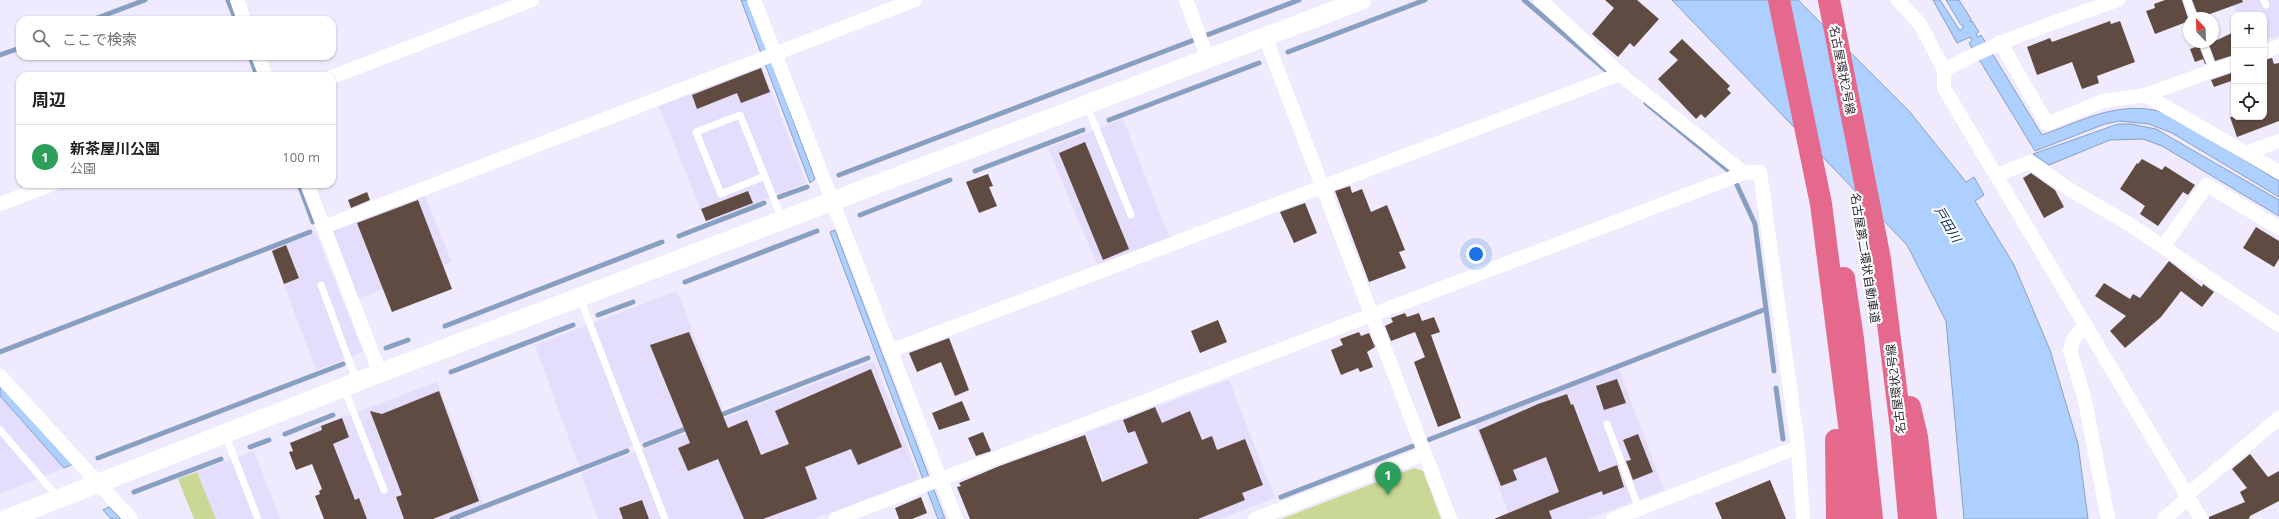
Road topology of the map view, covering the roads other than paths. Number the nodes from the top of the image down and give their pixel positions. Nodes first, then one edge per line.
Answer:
1 (237, 0) edge
2 (532, 0) edge
3 (754, 0) edge
4 (915, 0) edge
5 (1186, 0) edge
6 (1540, 0) edge
7 (1779, 0) edge
8 (1794, 0) edge
9 (1818, 0) edge
10 (1828, 0) edge
11 (1898, 0) edge
12 (2118, 0) edge
13 (2187, 0) edge
14 (1353, 2) edge
15 (2192, 12) edge
16 (243, 16) edge
17 (1265, 37) junction
18 (2000, 42) junction
19 (2279, 46) edge
20 (2205, 48) edge
21 (2267, 51) edge
22 (769, 56) junction
23 (1208, 59) junction
24 (260, 60) edge
25 (2231, 64) edge
26 (1944, 70) junction
27 (2213, 70) junction
28 (264, 72) edge
29 (1620, 74) junction
30 (336, 75) edge
31 (2145, 95) junction
32 (1086, 105) junction
33 (2279, 141) edge
34 (2246, 154) junction
35 (2279, 172) edge
36 (1744, 173) junction
37 (1997, 175) junction
38 (765, 176) junction
39 (1322, 187) junction
40 (42, 188) edge
41 (309, 188) edge
42 (833, 202) junction
43 (0, 204) edge
44 (1131, 215) dead end
45 (783, 221) junction
46 (324, 227) junction
47 (2279, 228) edge
48 (2163, 247) junction
49 (321, 285) dead end
50 (1885, 296) junction
51 (580, 298) junction
52 (1834, 311) junction
53 (1371, 316) junction
54 (2279, 325) edge
55 (2084, 326) junction
56 (890, 351) junction
57 (380, 373) junction
58 (0, 376) edge
59 (350, 385) junction
60 (2279, 418) edge
61 (1606, 424) dead end
62 (0, 430) edge
63 (225, 434) junction
64 (1798, 447) junction
65 (1424, 454) junction
66 (933, 482) junction
67 (99, 483) junction
68 (384, 490) dead end
69 (2187, 496) junction
70 (60, 498) junction
71 (1639, 509) junction
72 (7, 519) edge
73 (131, 519) edge
74 (258, 519) edge
75 (665, 519) edge
76 (836, 519) edge
77 (956, 519) edge
78 (1255, 519) edge
79 (1450, 519) edge
80 (1613, 519) edge
81 (1803, 519) edge
82 (1837, 519) edge
83 (1854, 519) edge
84 (1872, 519) edge
85 (1899, 519) edge
86 (1909, 519) edge
87 (1926, 519) edge
88 (2108, 519) edge
89 (2164, 519) edge
90 (2201, 519) edge

1 - 16 street
2 - 30 street
3 - 22 street
4 - 22 street
5 - 23 street
6 - 29 street
7 - 52 highway
8 - 84 highway, 名古屋第二環状自動車道
9 - 85 highway, 名古屋第二環状自動車道
10 - 50 highway, 名古屋環状2号線
11 - 26 street
12 - 18 street
13 - 15 lane
14 - 17 street
17 - 23 street
17 - 39 street
18 - 26 street
18 - 31 street
19 - 21 street
20 - 27 lane
22 - 42 street
22 - 46 street
23 - 32 street
24 - 28 street
25 - 27 street
26 - 37 street
27 - 31 street
29 - 36 street
29 - 39 street
31 - 34 street
32 - 42 street
32 - 44 lane
33 - 34 street
34 - 35 street
36 - 53 street
36 - 64 street
37 - 48 street
37 - 55 street
38 - 38 lane
38 - 45 lane
39 - 53 street
39 - 56 street
40 - 43 street
41 - 46 street
42 - 45 street
42 - 56 street
45 - 51 street
46 - 57 street
47 - 48 street
48 - 54 street
49 - 59 lane
50 - 86 highway, 名古屋環状2号線
50 - 87 highway
51 - 57 street
51 - 75 lane
52 - 82 highway
52 - 83 highway
53 - 65 street
53 - 66 street
55 - 69 street
55 - 88 street
56 - 66 street
57 - 59 street
58 - 67 street
59 - 63 street
59 - 68 lane
60 - 69 street
61 - 71 lane
62 - 70 lane
63 - 67 street
63 - 74 lane
64 - 71 street
64 - 81 street
65 - 78 street
65 - 79 street
66 - 76 street
66 - 77 street
67 - 70 street
67 - 73 street
69 - 89 street
69 - 90 street
70 - 72 street
71 - 80 street

